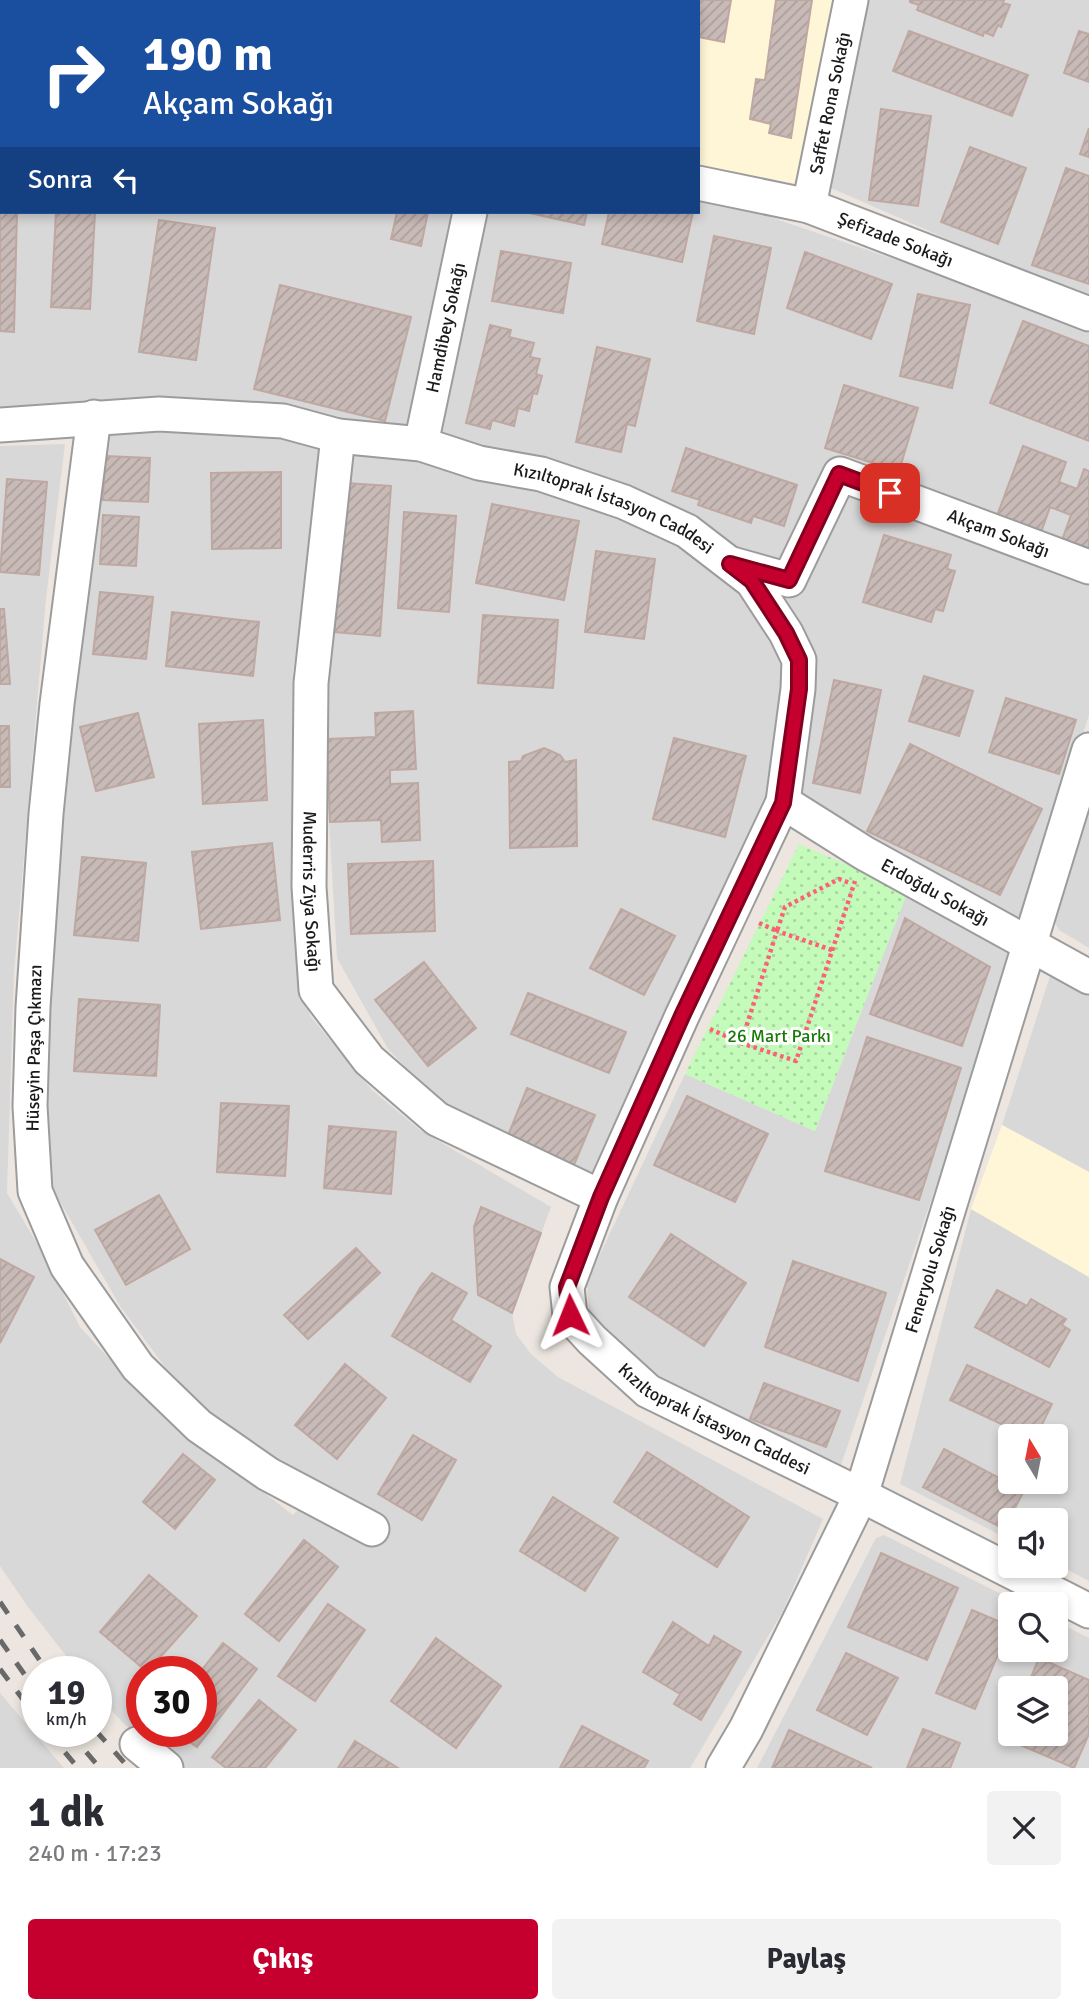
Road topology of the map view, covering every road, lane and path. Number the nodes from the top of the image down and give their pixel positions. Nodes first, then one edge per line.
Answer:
1 (851, 0) edge
2 (700, 183) edge
3 (809, 206) junction
4 (470, 214) edge
5 (1089, 314) edge
6 (94, 418) junction
7 (0, 425) edge
8 (338, 436) junction
9 (421, 444) junction
10 (730, 564) junction
11 (1089, 567) edge
12 (1089, 750) edge
13 (783, 803) junction
14 (864, 853) junction
15 (854, 884) junction
16 (733, 909) junction
17 (777, 931) junction
18 (1030, 943) junction
19 (832, 950) junction
20 (1089, 977) edge
21 (601, 1197) junction
22 (861, 1495) junction
23 (372, 1529) dead end
24 (1089, 1611) edge
25 (141, 1747) edge
26 (166, 1768) edge
27 (723, 1768) edge

1 - 3 street, Saffet Rona Sokağı
2 - 3 street, Şefizade Sokağı
3 - 5 street, Şefizade Sokağı
4 - 9 street, Hamdibey Sokağı
6 - 7 street, Kızıltoprak İstasyon Caddesi
6 - 8 street, Kızıltoprak İstasyon Caddesi
6 - 23 street, Hüseyin Paşa Çıkmazı
8 - 9 street, Kızıltoprak İstasyon Caddesi
8 - 21 street, Muderris Ziya Sokağı
9 - 10 street, Kızıltoprak İstasyon Caddesi
10 - 11 street, Akçam Sokağı
10 - 13 street, Kızıltoprak İstasyon Caddesi
12 - 18 street, Feneryolu Sokağı
13 - 14 street, Erdoğdu Sokağı
13 - 16 street, Kızıltoprak İstasyon Caddesi
14 - 15 path
14 - 18 street, Erdoğdu Sokağı
15 - 17 path
15 - 19 path
16 - 17 path
16 - 21 street, Kızıltoprak İstasyon Caddesi
17 - 19 path
17 - 19 path
18 - 20 street, Erdoğdu Sokağı
18 - 22 street, Feneryolu Sokağı
21 - 22 street, Kızıltoprak İstasyon Caddesi
22 - 24 street, Kızıltoprak İstasyon Caddesi
22 - 27 street, Feneryolu Sokağı
25 - 26 street

